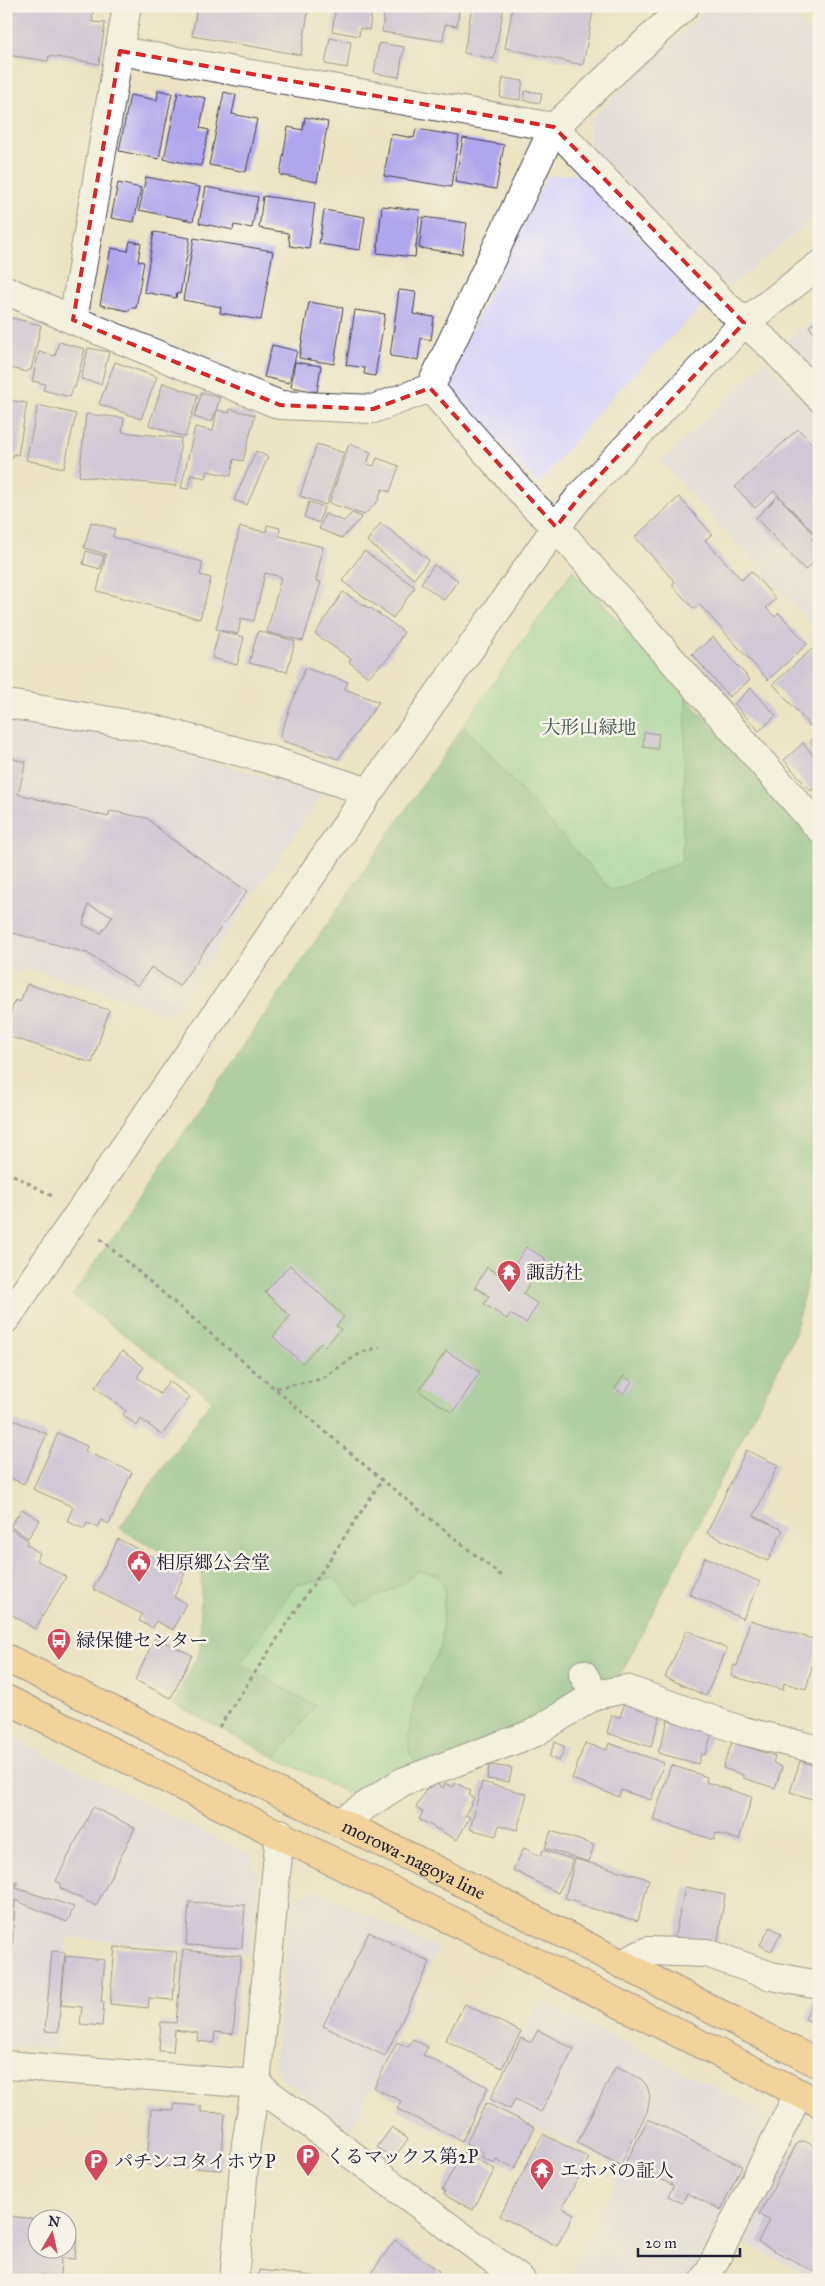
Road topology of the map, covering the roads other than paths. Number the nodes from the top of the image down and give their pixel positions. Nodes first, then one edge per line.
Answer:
1 (127, 6) edge
2 (685, 6) edge
3 (120, 51) junction
4 (554, 127) junction
5 (819, 265) edge
6 (6, 290) edge
7 (73, 320) junction
8 (744, 323) junction
9 (430, 388) junction
10 (819, 396) edge
11 (556, 527) junction
12 (14, 705) dead end
13 (368, 792) junction
14 (819, 828) edge
15 (6, 1318) edge
16 (6, 1658) edge
17 (6, 1699) edge
18 (819, 1750) edge
19 (339, 1823) junction
20 (280, 1833) junction
21 (621, 1964) junction
22 (819, 1985) edge
23 (819, 2064) edge
24 (6, 2065) edge
25 (256, 2084) junction
26 (809, 2098) edge
27 (234, 2280) edge
28 (520, 2280) edge
29 (704, 2280) edge

1 - 3 street
2 - 4 street
3 - 4 street
3 - 7 street
4 - 8 street
4 - 9 street
5 - 8 street
6 - 7 street
7 - 9 street
8 - 10 street
8 - 11 street
9 - 11 street
11 - 13 street
11 - 14 street
12 - 13 street
13 - 15 street
16 - 19 main road, morowa-nagoya line
17 - 20 main road, morowa-nagoya line
18 - 19 street
19 - 21 main road, morowa-nagoya line
20 - 25 street
20 - 26 main road, morowa-nagoya line
21 - 22 street
21 - 23 main road, morowa-nagoya line
24 - 25 street
25 - 27 street
25 - 28 street
26 - 29 street

